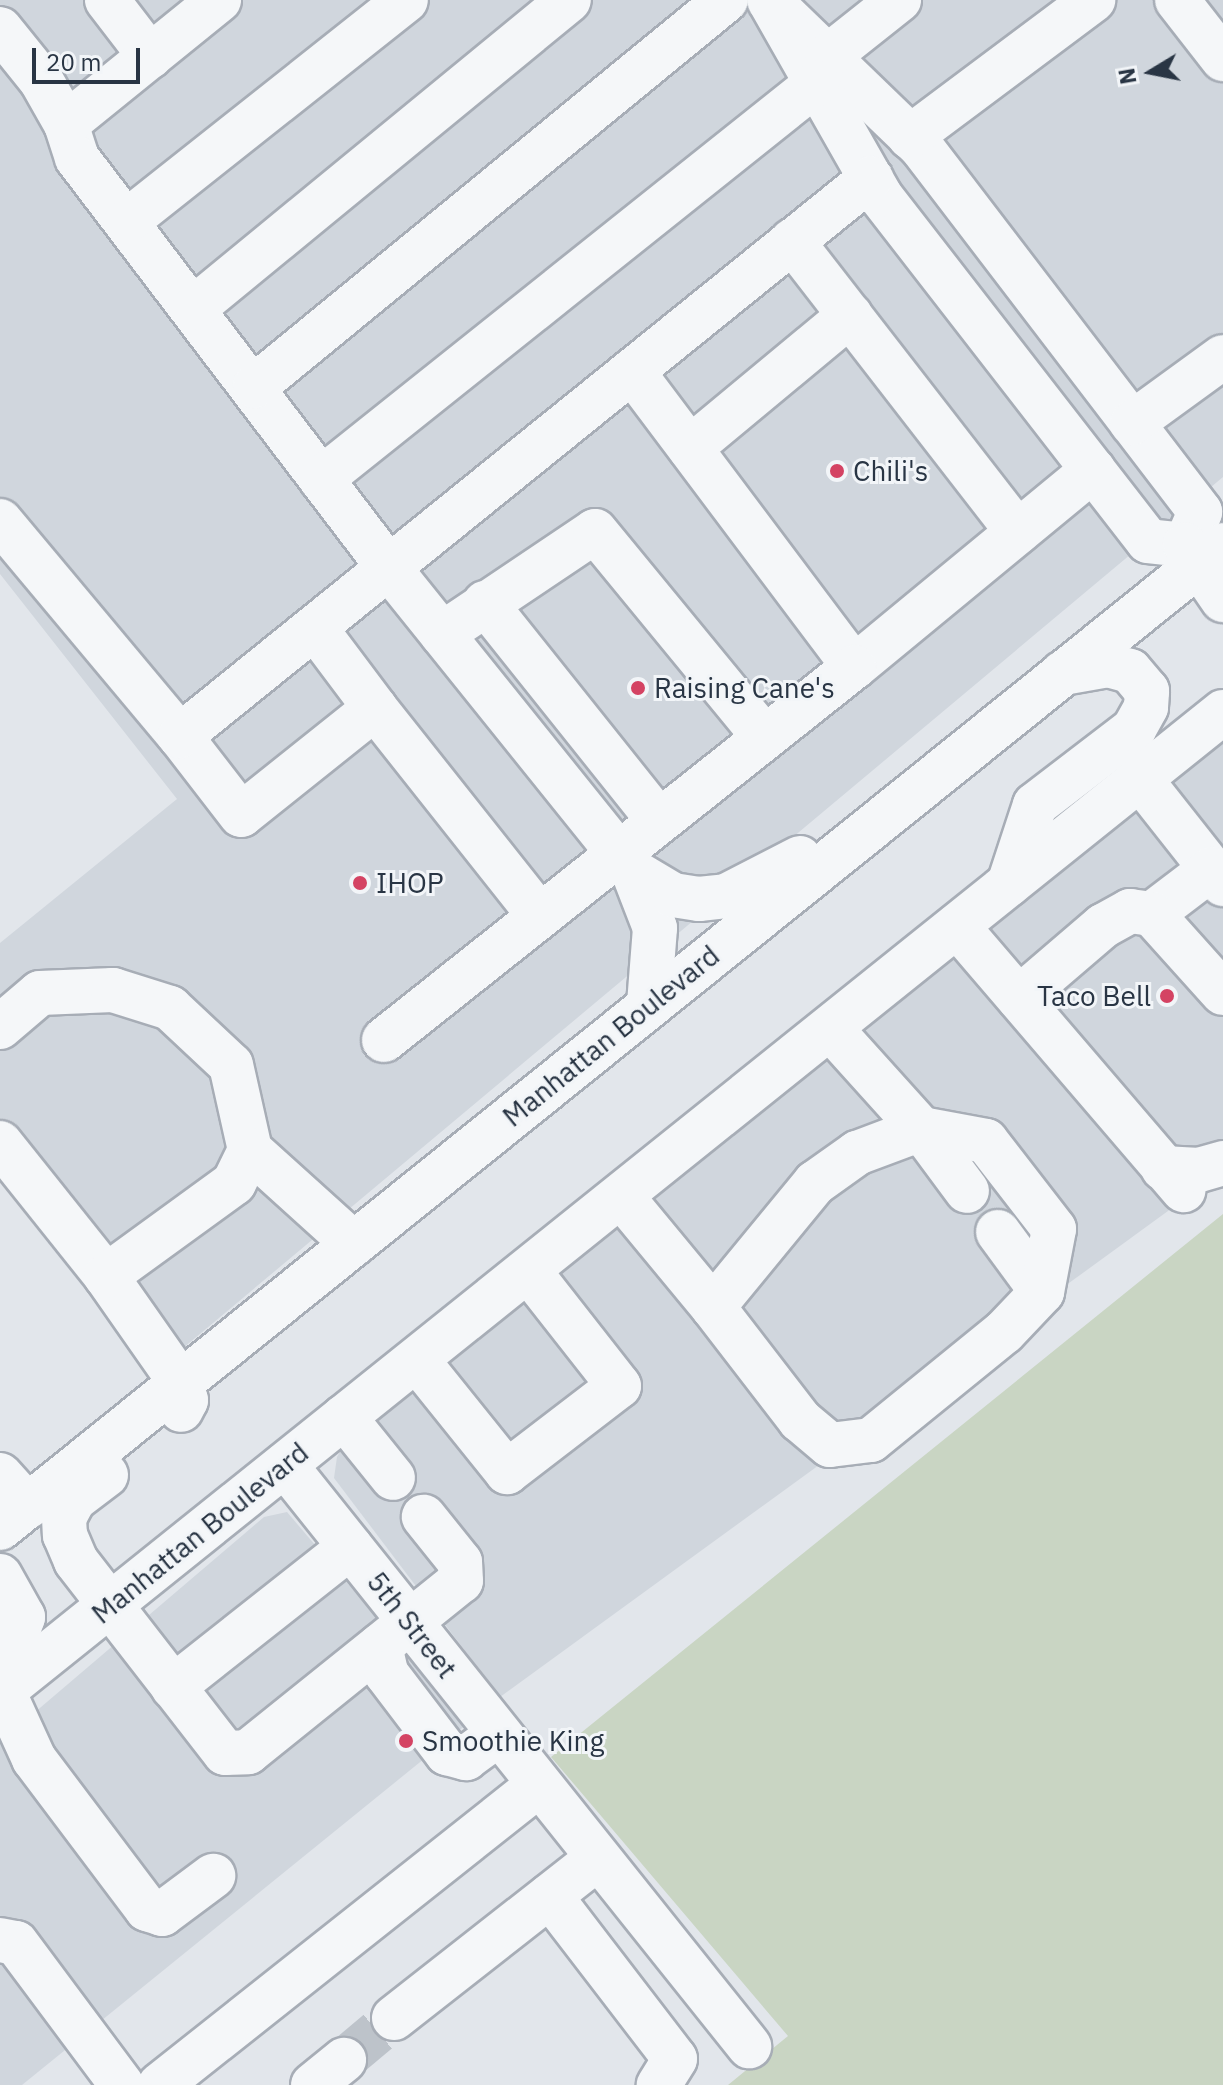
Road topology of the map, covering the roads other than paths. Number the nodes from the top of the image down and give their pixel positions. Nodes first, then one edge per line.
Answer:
1 (107, 0) edge
2 (219, 0) edge
3 (406, 0) edge
4 (569, 0) edge
5 (726, 0) edge
6 (899, 0) edge
7 (1093, 0) edge
8 (1177, 0) edge
9 (770, 1) edge
10 (0, 29) edge
11 (150, 56) junction
12 (1223, 59) edge
13 (822, 70) junction
14 (66, 124) junction
15 (910, 137) junction
16 (871, 178) junction
17 (126, 222) junction
18 (792, 241) junction
19 (194, 308) junction
20 (850, 315) junction
21 (1223, 357) edge
22 (632, 371) junction
23 (255, 386) junction
24 (1132, 423) junction
25 (690, 448) junction
26 (1093, 470) junction
27 (321, 479) junction
28 (0, 521) edge
29 (1018, 532) junction
30 (1202, 552) edge
31 (389, 568) junction
32 (1223, 600) edge
33 (485, 603) junction
34 (315, 628) junction
35 (442, 634) junction
36 (854, 667) junction
37 (1063, 673) junction
38 (375, 708) junction
39 (1223, 712) edge
40 (180, 736) junction
41 (764, 737) junction
42 (1140, 779) junction
43 (658, 820) junction
44 (835, 856) junction
45 (625, 861) junction
46 (1219, 878) edge
47 (1009, 884) junction
48 (1152, 914) junction
49 (539, 915) junction
50 (957, 926) junction
51 (1223, 993) edge
52 (1019, 998) junction
53 (649, 1005) junction
54 (0, 1027) edge
55 (831, 1029) junction
56 (384, 1040) dead end
57 (921, 1129) junction
58 (0, 1143) edge
59 (250, 1150) junction
60 (1223, 1163) edge
61 (967, 1191) dead end
62 (622, 1197) junction
63 (998, 1232) dead end
64 (354, 1244) junction
65 (528, 1270) junction
66 (106, 1276) junction
67 (1042, 1292) junction
68 (713, 1307) junction
69 (417, 1360) junction
70 (181, 1383) junction
71 (344, 1417) junction
72 (285, 1465) junction
73 (393, 1478) dead end
74 (9, 1503) edge
75 (424, 1517) dead end
76 (350, 1547) junction
77 (0, 1576) edge
78 (110, 1605) junction
79 (394, 1634) junction
80 (173, 1687) junction
81 (2, 1692) edge
82 (538, 1785) junction
83 (597, 1859) junction
84 (213, 1876) dead end
85 (550, 1896) junction
86 (0, 1940) edge
87 (394, 2018) tunnel mouth
88 (749, 2046) dead end
89 (122, 2085) edge
90 (160, 2085) edge
91 (659, 2085) edge

1 - 11 street
2 - 11 street
3 - 17 street
4 - 19 street
5 - 23 street
6 - 13 street
7 - 15 street
8 - 12 street
9 - 13 street
10 - 14 street
11 - 14 street
13 - 15 street
13 - 16 street
13 - 27 street
14 - 17 street
15 - 24 street
16 - 18 street
16 - 26 street
17 - 19 street
18 - 20 street
18 - 22 street
19 - 23 street
20 - 25 street
20 - 29 street
21 - 24 street
22 - 25 street
22 - 31 street
23 - 27 street
24 - 30 street
25 - 36 street
26 - 29 street
26 - 30 street
27 - 31 street
28 - 40 street
29 - 36 street
30 - 32 street
30 - 37 street, Manhattan Boulevard
31 - 34 street
31 - 35 street
33 - 35 street
33 - 41 street
33 - 43 street
34 - 38 street
34 - 40 street
35 - 45 street
36 - 41 street
37 - 44 street, Manhattan Boulevard
37 - 47 street
38 - 40 street
38 - 49 street
39 - 42 street, Manhattan Boulevard
41 - 43 street
42 - 46 street
42 - 47 street, Manhattan Boulevard
43 - 45 street
44 - 45 street
44 - 53 street, Manhattan Boulevard
45 - 49 street
45 - 53 street
46 - 48 street
47 - 50 street, Manhattan Boulevard
48 - 51 street
48 - 52 street
49 - 56 street
50 - 52 street
50 - 55 street, Manhattan Boulevard
52 - 60 street
53 - 64 street, Manhattan Boulevard
54 - 59 street
55 - 57 street
55 - 62 street, Manhattan Boulevard
57 - 61 street
57 - 67 street
57 - 68 street
58 - 66 street
59 - 64 street
59 - 66 street
62 - 65 street, Manhattan Boulevard
62 - 68 street
63 - 67 street
64 - 70 street, Manhattan Boulevard
65 - 69 street, Manhattan Boulevard
65 - 69 street
66 - 70 street
67 - 68 street
69 - 71 street, Manhattan Boulevard
70 - 74 street, Manhattan Boulevard
70 - 78 street
71 - 72 street, Manhattan Boulevard
71 - 73 street
72 - 76 street, 5th Street
72 - 78 street, Manhattan Boulevard
75 - 79 street
76 - 79 street, 5th Street
76 - 80 street
77 - 81 street
78 - 80 street
78 - 81 street, Manhattan Boulevard
79 - 80 street
79 - 82 street, 5th Street
81 - 84 street
82 - 83 street, 5th Street
82 - 90 street
83 - 85 street
83 - 88 street, 5th Street
85 - 87 street
85 - 91 street
86 - 89 street

